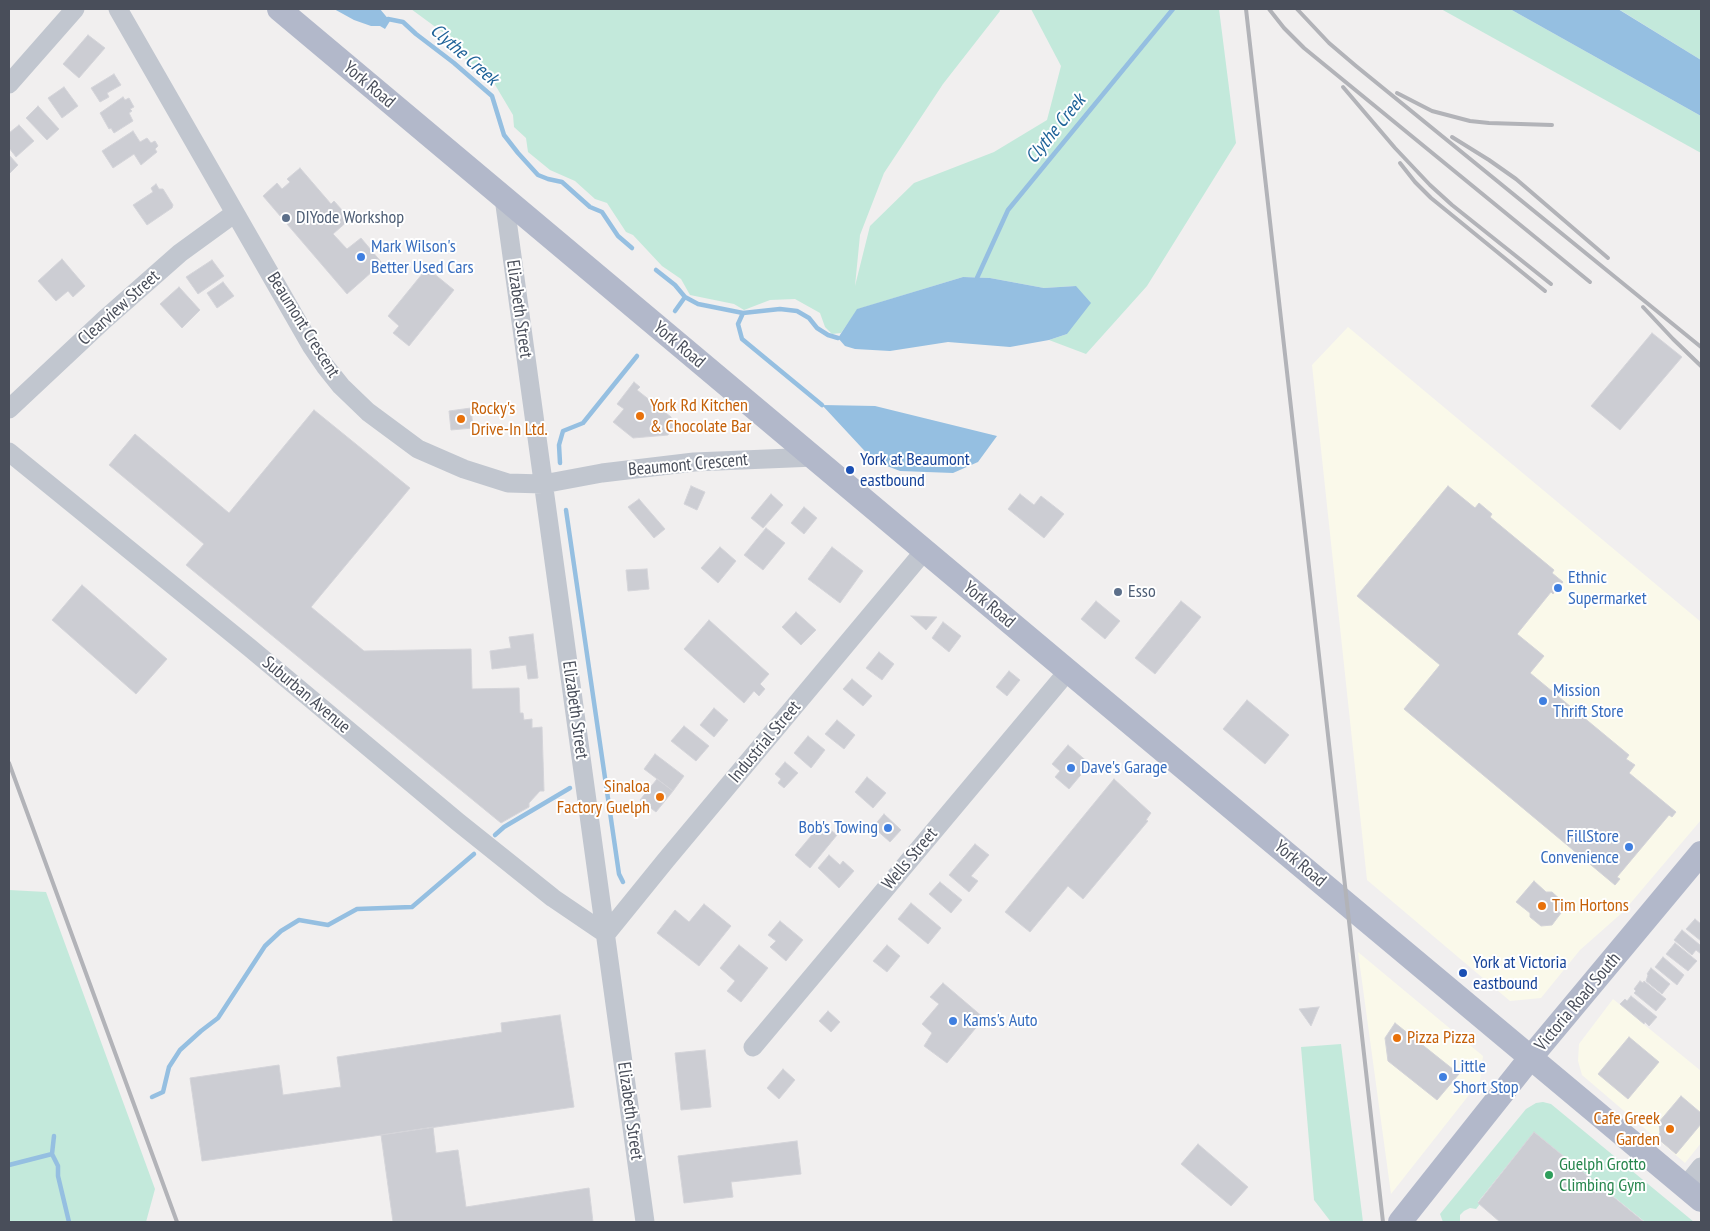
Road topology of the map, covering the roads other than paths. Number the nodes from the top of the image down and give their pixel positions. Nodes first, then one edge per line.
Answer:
1 (75, 9) edge
2 (118, 9) edge
3 (279, 9) edge
4 (9, 84) edge
5 (504, 198) junction
6 (234, 212) junction
7 (9, 409) edge
8 (9, 452) edge
9 (815, 457) junction
10 (543, 484) junction
11 (925, 550) junction
12 (1068, 671) junction
13 (1701, 853) edge
14 (606, 934) junction
15 (753, 1047) dead end
16 (1531, 1057) junction
17 (1701, 1167) edge
18 (1693, 1193) edge
19 (645, 1222) edge
20 (1400, 1222) edge

1 - 4 street
2 - 6 street, Beaumont Crescent
3 - 5 main road, York Road
5 - 9 main road, York Road
5 - 10 street, Elizabeth Street
6 - 7 street, Clearview Street
6 - 10 street, Beaumont Crescent
8 - 14 street, Suburban Avenue
9 - 10 street, Beaumont Crescent
9 - 11 main road, York Road
10 - 14 street, Elizabeth Street
11 - 12 main road, York Road
11 - 14 street, Industrial Street
12 - 15 street, Wells Street
12 - 16 main road, York Road
13 - 16 main road, Victoria Road South
14 - 19 street, Elizabeth Street
16 - 18 main road, York Road
16 - 20 main road, Victoria Road South
17 - 18 street

